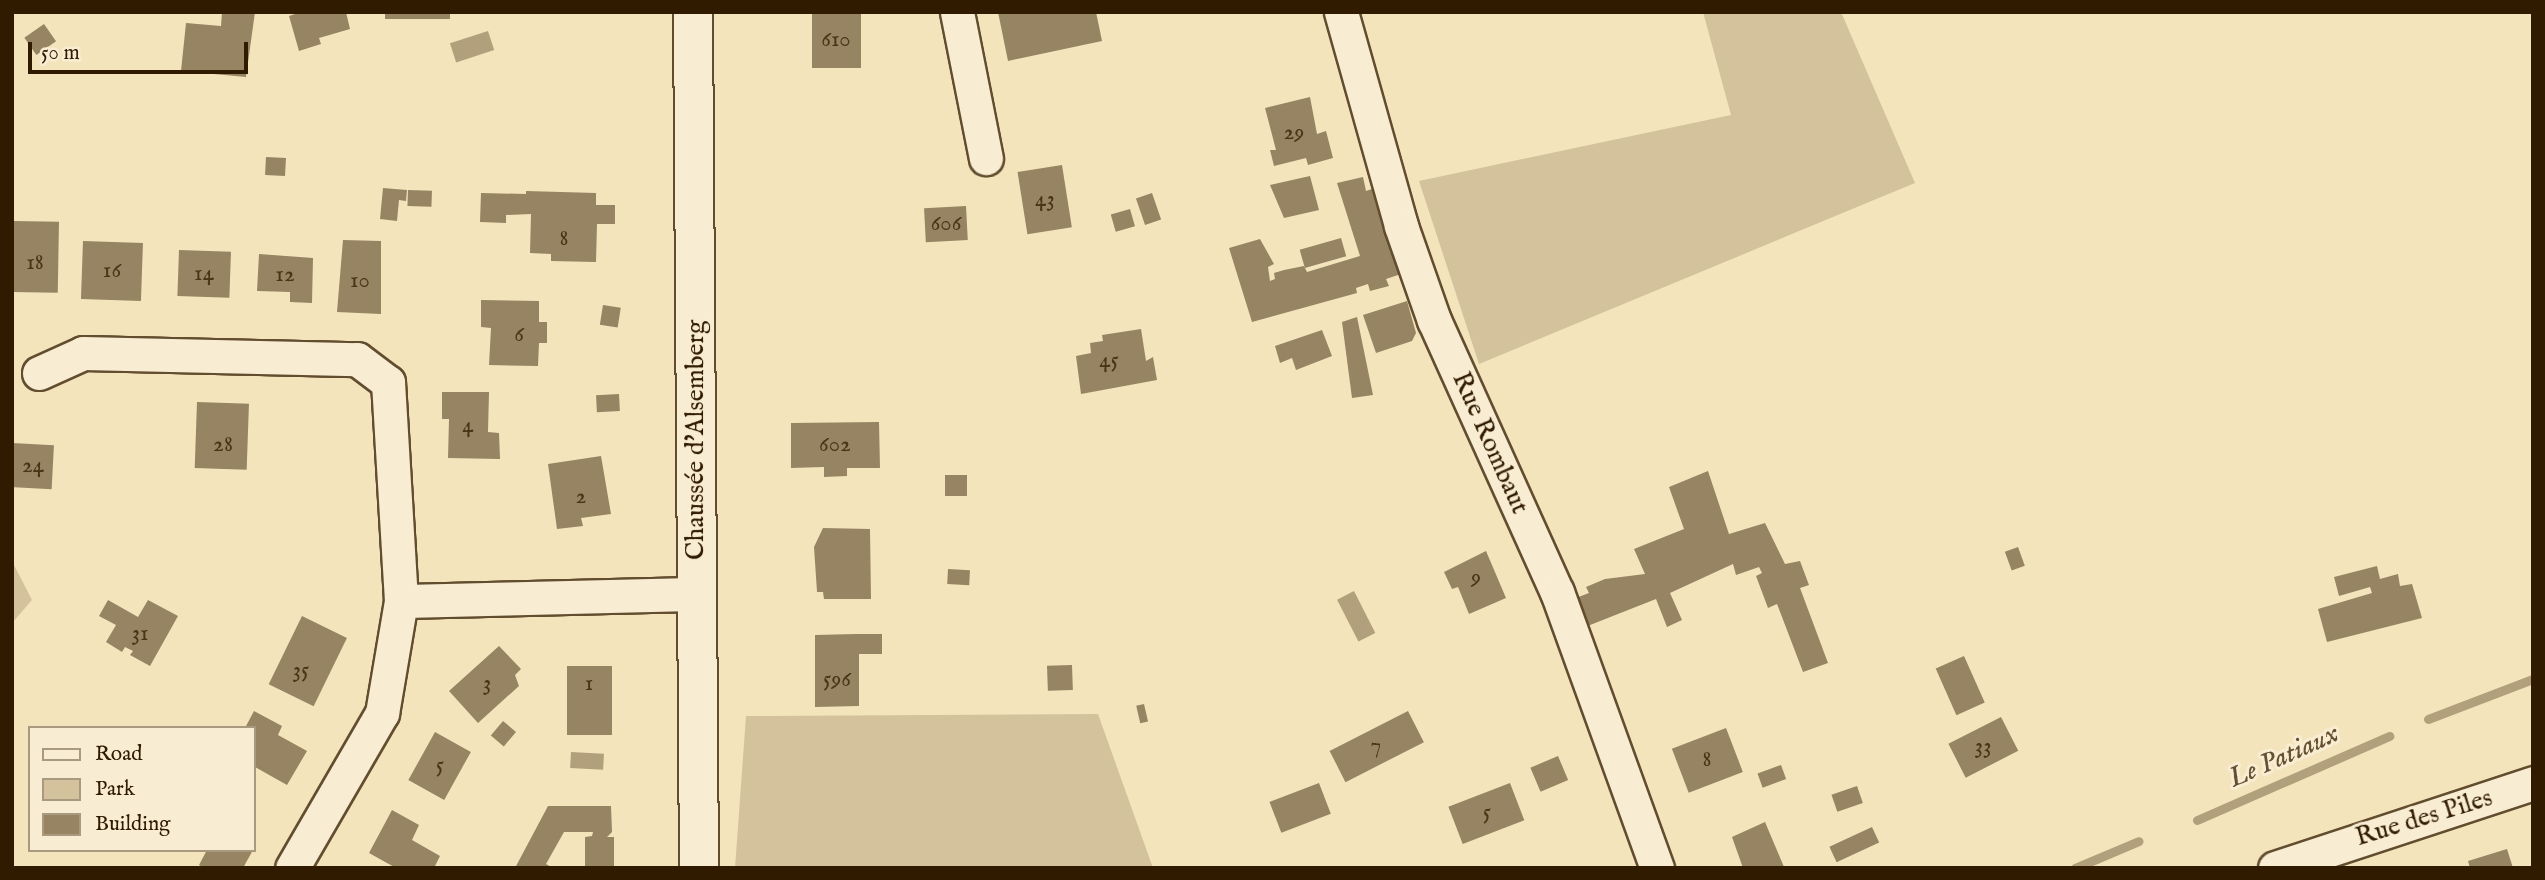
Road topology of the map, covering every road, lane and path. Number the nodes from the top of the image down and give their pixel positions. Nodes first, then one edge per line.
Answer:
1 (693, 12) edge
2 (957, 12) edge
3 (1341, 12) edge
4 (986, 158) dead end
5 (39, 373) dead end
6 (696, 594) junction
7 (401, 601) junction
8 (2533, 783) edge
9 (292, 868) edge
10 (699, 868) edge
11 (1657, 868) edge
12 (2275, 868) edge

1 - 6 main road, Chaussée d'Alsemberg
2 - 4 street
3 - 11 street, Rue Rombaut
5 - 7 street
6 - 7 street
6 - 10 main road, Chaussée d'Alsemberg
7 - 9 street
8 - 12 street, Rue des Piles

